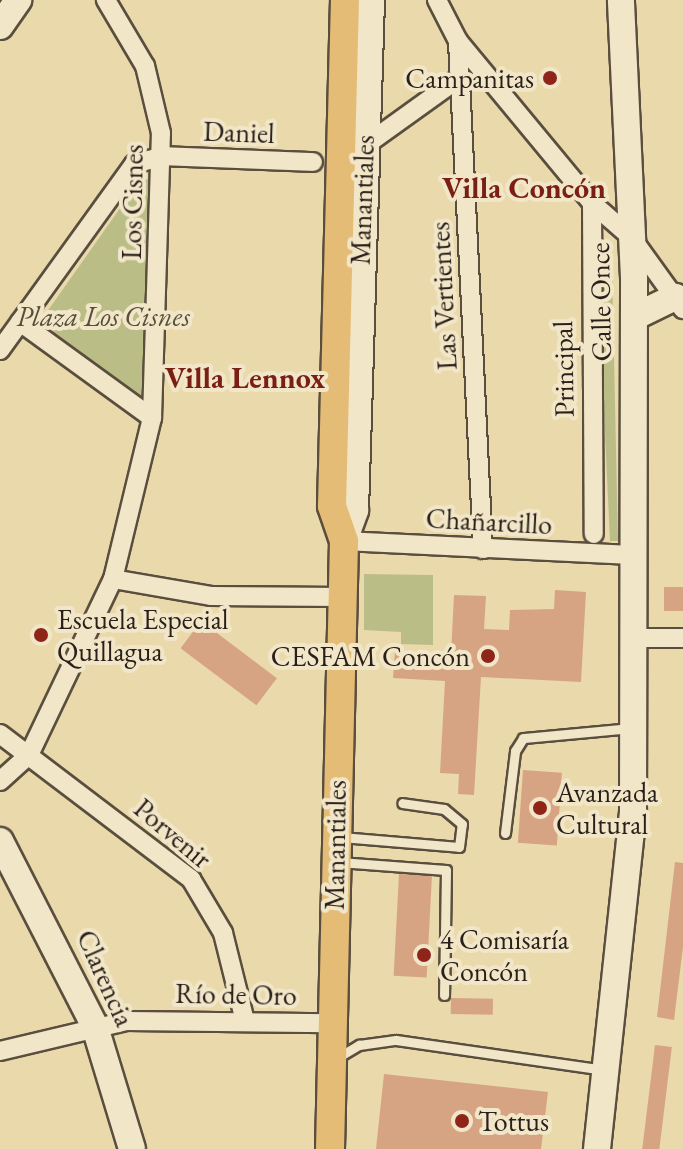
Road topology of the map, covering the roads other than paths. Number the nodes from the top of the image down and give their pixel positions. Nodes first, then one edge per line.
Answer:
1 (18, 0) edge
2 (106, 0) edge
3 (345, 0) edge
4 (371, 0) edge
5 (437, 0) edge
6 (621, 0) edge
7 (0, 26) edge
8 (458, 41) junction
9 (459, 78) junction
10 (363, 147) junction
11 (163, 156) junction
12 (313, 162) dead end
13 (592, 203) junction
14 (631, 237) junction
15 (679, 303) edge
16 (634, 317) junction
17 (20, 322) junction
18 (0, 350) edge
19 (152, 418) junction
20 (594, 534) dead end
21 (344, 541) junction
22 (483, 549) junction
23 (632, 555) junction
24 (113, 579) junction
25 (342, 597) junction
26 (631, 638) junction
27 (683, 638) edge
28 (634, 728) junction
29 (0, 734) edge
30 (29, 755) junction
31 (0, 781) edge
32 (402, 803) dead end
33 (505, 833) dead end
34 (0, 841) edge
35 (335, 849) junction
36 (444, 995) dead end
37 (245, 1021) junction
38 (331, 1023) junction
39 (95, 1027) junction
40 (0, 1051) edge
41 (330, 1064) junction
42 (607, 1070) junction
43 (132, 1149) edge
44 (330, 1149) edge
45 (597, 1149) edge

1 - 7 street
2 - 11 street, Los Cisnes
3 - 21 main road, Manantiales
4 - 10 street, Manantiales
5 - 8 street
6 - 14 street, Calle Once
8 - 9 street, Las Vertientes
8 - 13 street
9 - 10 street
9 - 22 street, Las Vertientes
10 - 21 street, Manantiales
11 - 12 street, Daniel
11 - 17 street
11 - 19 street, Los Cisnes
13 - 14 street
13 - 20 street, Principal
14 - 15 street
14 - 16 street, Calle Once
15 - 16 street
16 - 23 street, Calle Once
17 - 18 street
17 - 19 street
19 - 24 street, Los Cisnes
21 - 22 street, Chañarcillo
21 - 25 main road, Manantiales
22 - 23 street, Chañarcillo
23 - 26 street, Calle Once
24 - 25 street
24 - 30 street, Los Cisnes
25 - 35 main road, Manantiales
26 - 27 street
26 - 28 street, Calle Once
28 - 33 lane
28 - 42 street, Calle Once
29 - 30 street, Porvenir
30 - 31 street, Los Cisnes
30 - 37 street, Porvenir
32 - 35 lane
34 - 39 street, Clarencia
35 - 36 lane
35 - 38 main road, Manantiales
37 - 38 street, Río de Oro
37 - 39 street, Río de Oro
38 - 41 main road, Manantiales
39 - 40 street, Río de Oro
39 - 43 street, Clarencia
41 - 42 lane
41 - 44 main road, Manantiales
42 - 45 street, Calle Once

